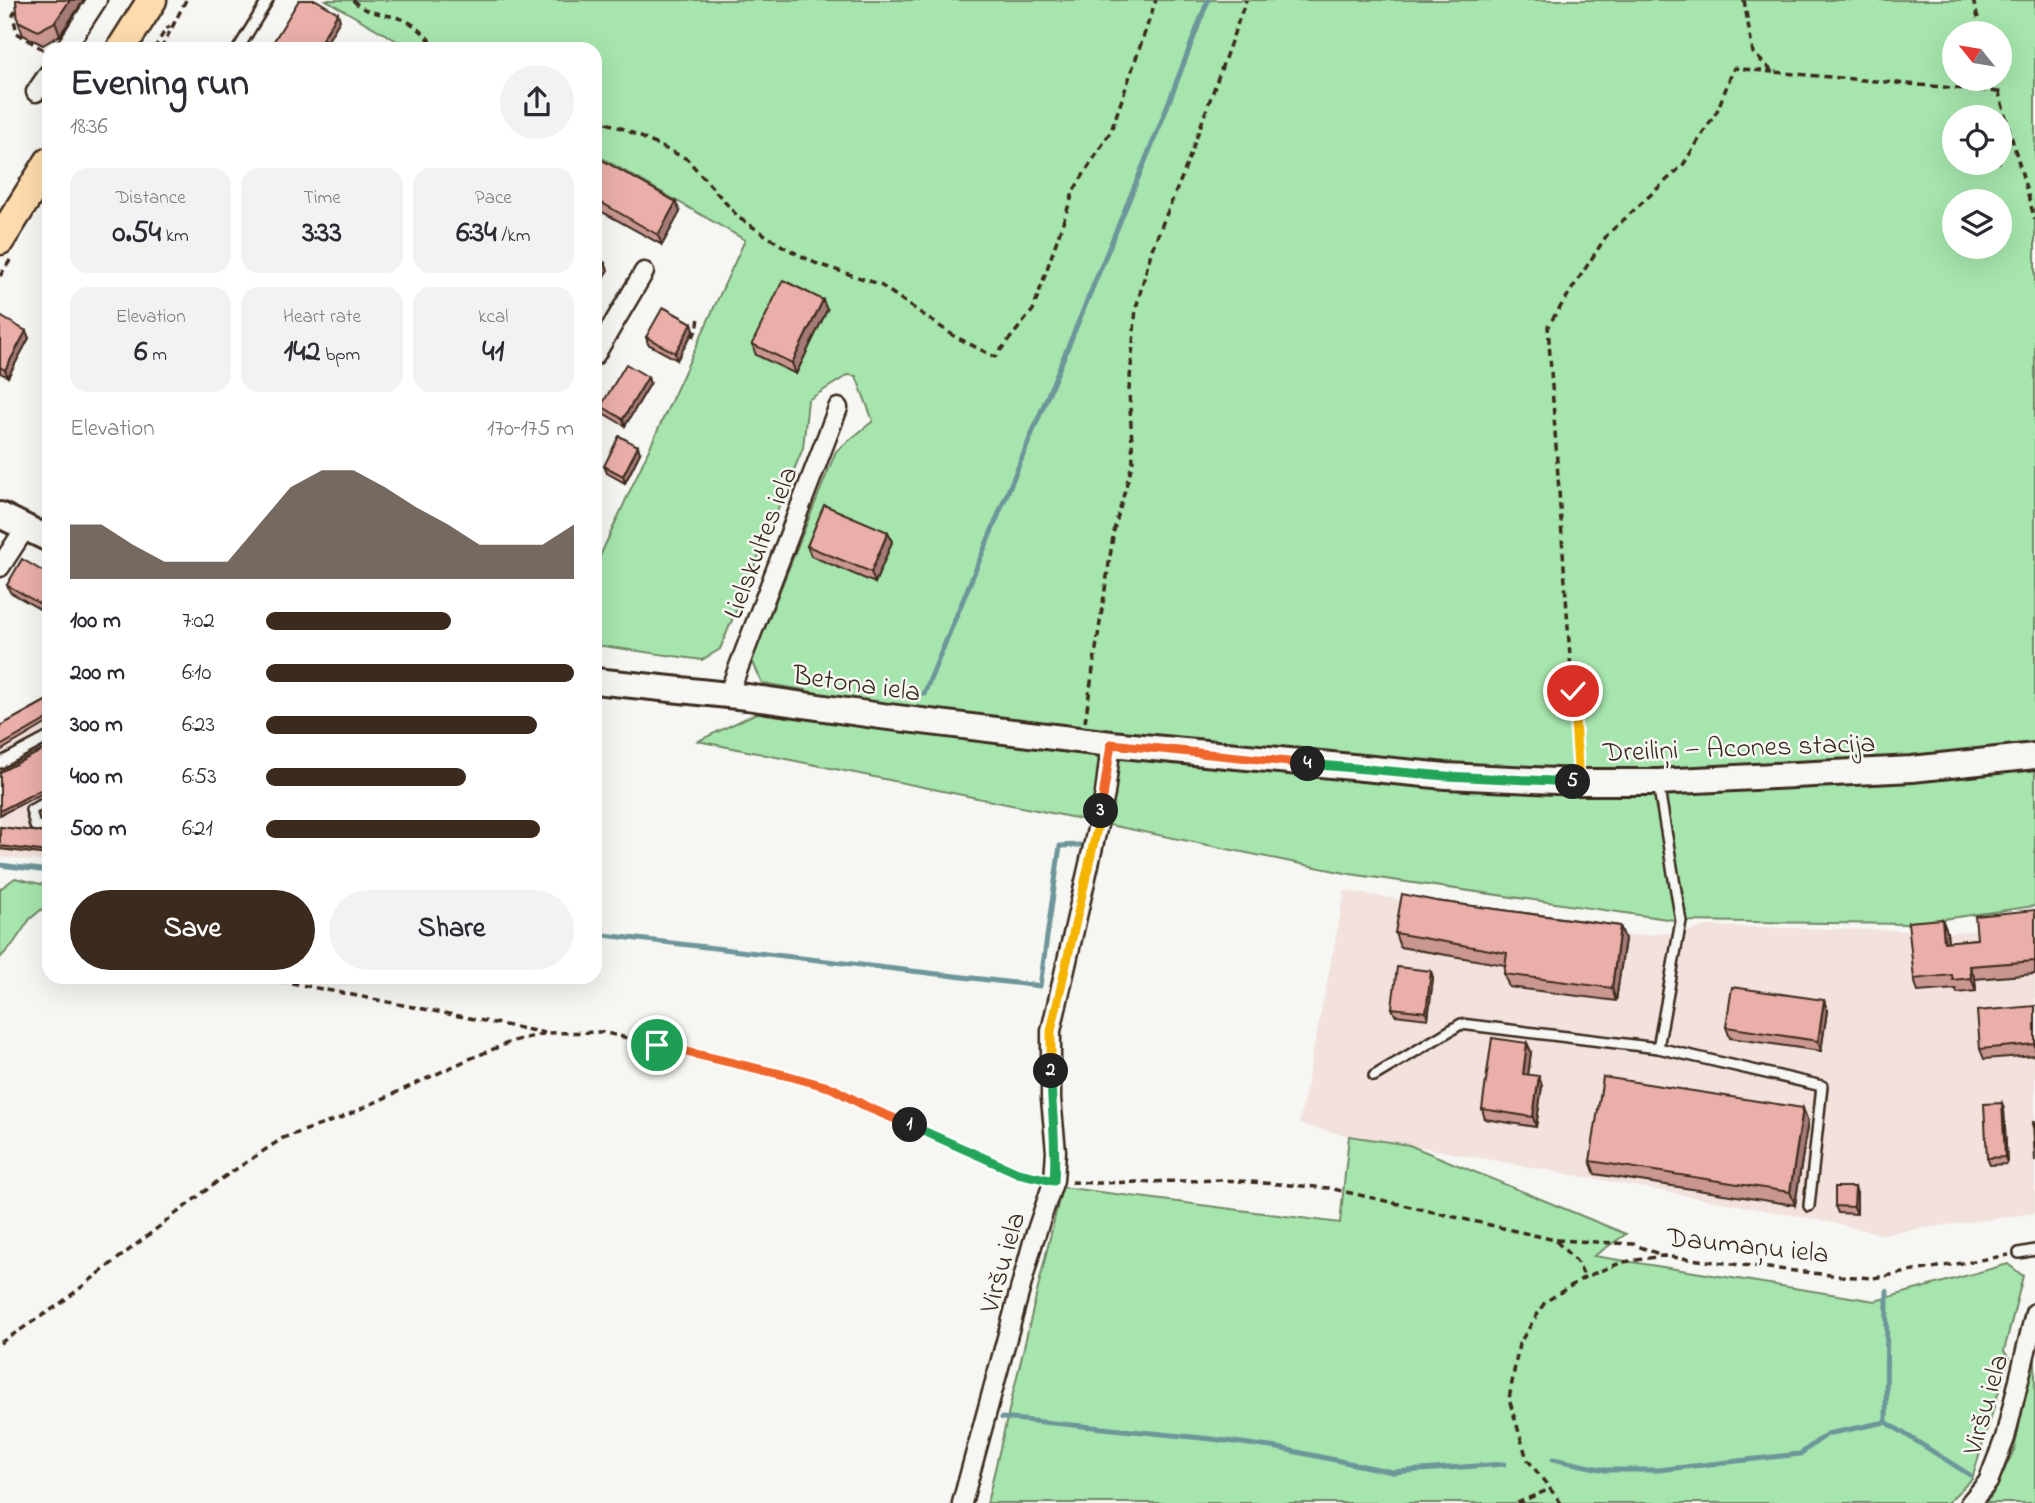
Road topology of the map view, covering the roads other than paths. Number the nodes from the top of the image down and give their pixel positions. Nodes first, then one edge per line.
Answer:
1 (97, 0) edge
2 (152, 0) edge
3 (268, 0) edge
4 (70, 42) edge
5 (125, 42) edge
6 (242, 42) edge
7 (42, 83) edge
8 (36, 92) dead end
9 (42, 175) edge
10 (1, 235) edge
11 (644, 272) dead end
12 (602, 343) edge
13 (838, 408) dead end
14 (0, 515) edge
15 (26, 527) junction
16 (42, 535) edge
17 (0, 566) edge
18 (602, 682) edge
19 (728, 695) junction
20 (42, 741) edge
21 (1111, 744) junction
22 (2035, 757) edge
23 (0, 762) edge
24 (1658, 782) junction
25 (42, 804) edge
26 (42, 826) edge
27 (1658, 1048) junction
28 (1374, 1076) dead end
29 (1809, 1206) dead end
30 (2035, 1251) edge
31 (2019, 1253) road end
32 (2035, 1313) edge
33 (961, 1503) edge
34 (1970, 1503) edge

1 - 4 street
2 - 5 main road
3 - 6 lane
7 - 8 street
9 - 10 main road
11 - 12 street
13 - 19 street, Lielskultes iela
14 - 15 main road
15 - 16 main road
15 - 17 street
18 - 19 main road, Betona iela
19 - 21 main road, Betona iela
20 - 23 lane
21 - 24 main road, Dreiliņi — Acones stacija
21 - 33 street, Viršu iela
22 - 24 main road, Dreiliņi — Acones stacija
24 - 27 lane
25 - 26 lane
27 - 28 lane
27 - 29 lane
30 - 31 lane
32 - 34 street, Viršu iela

